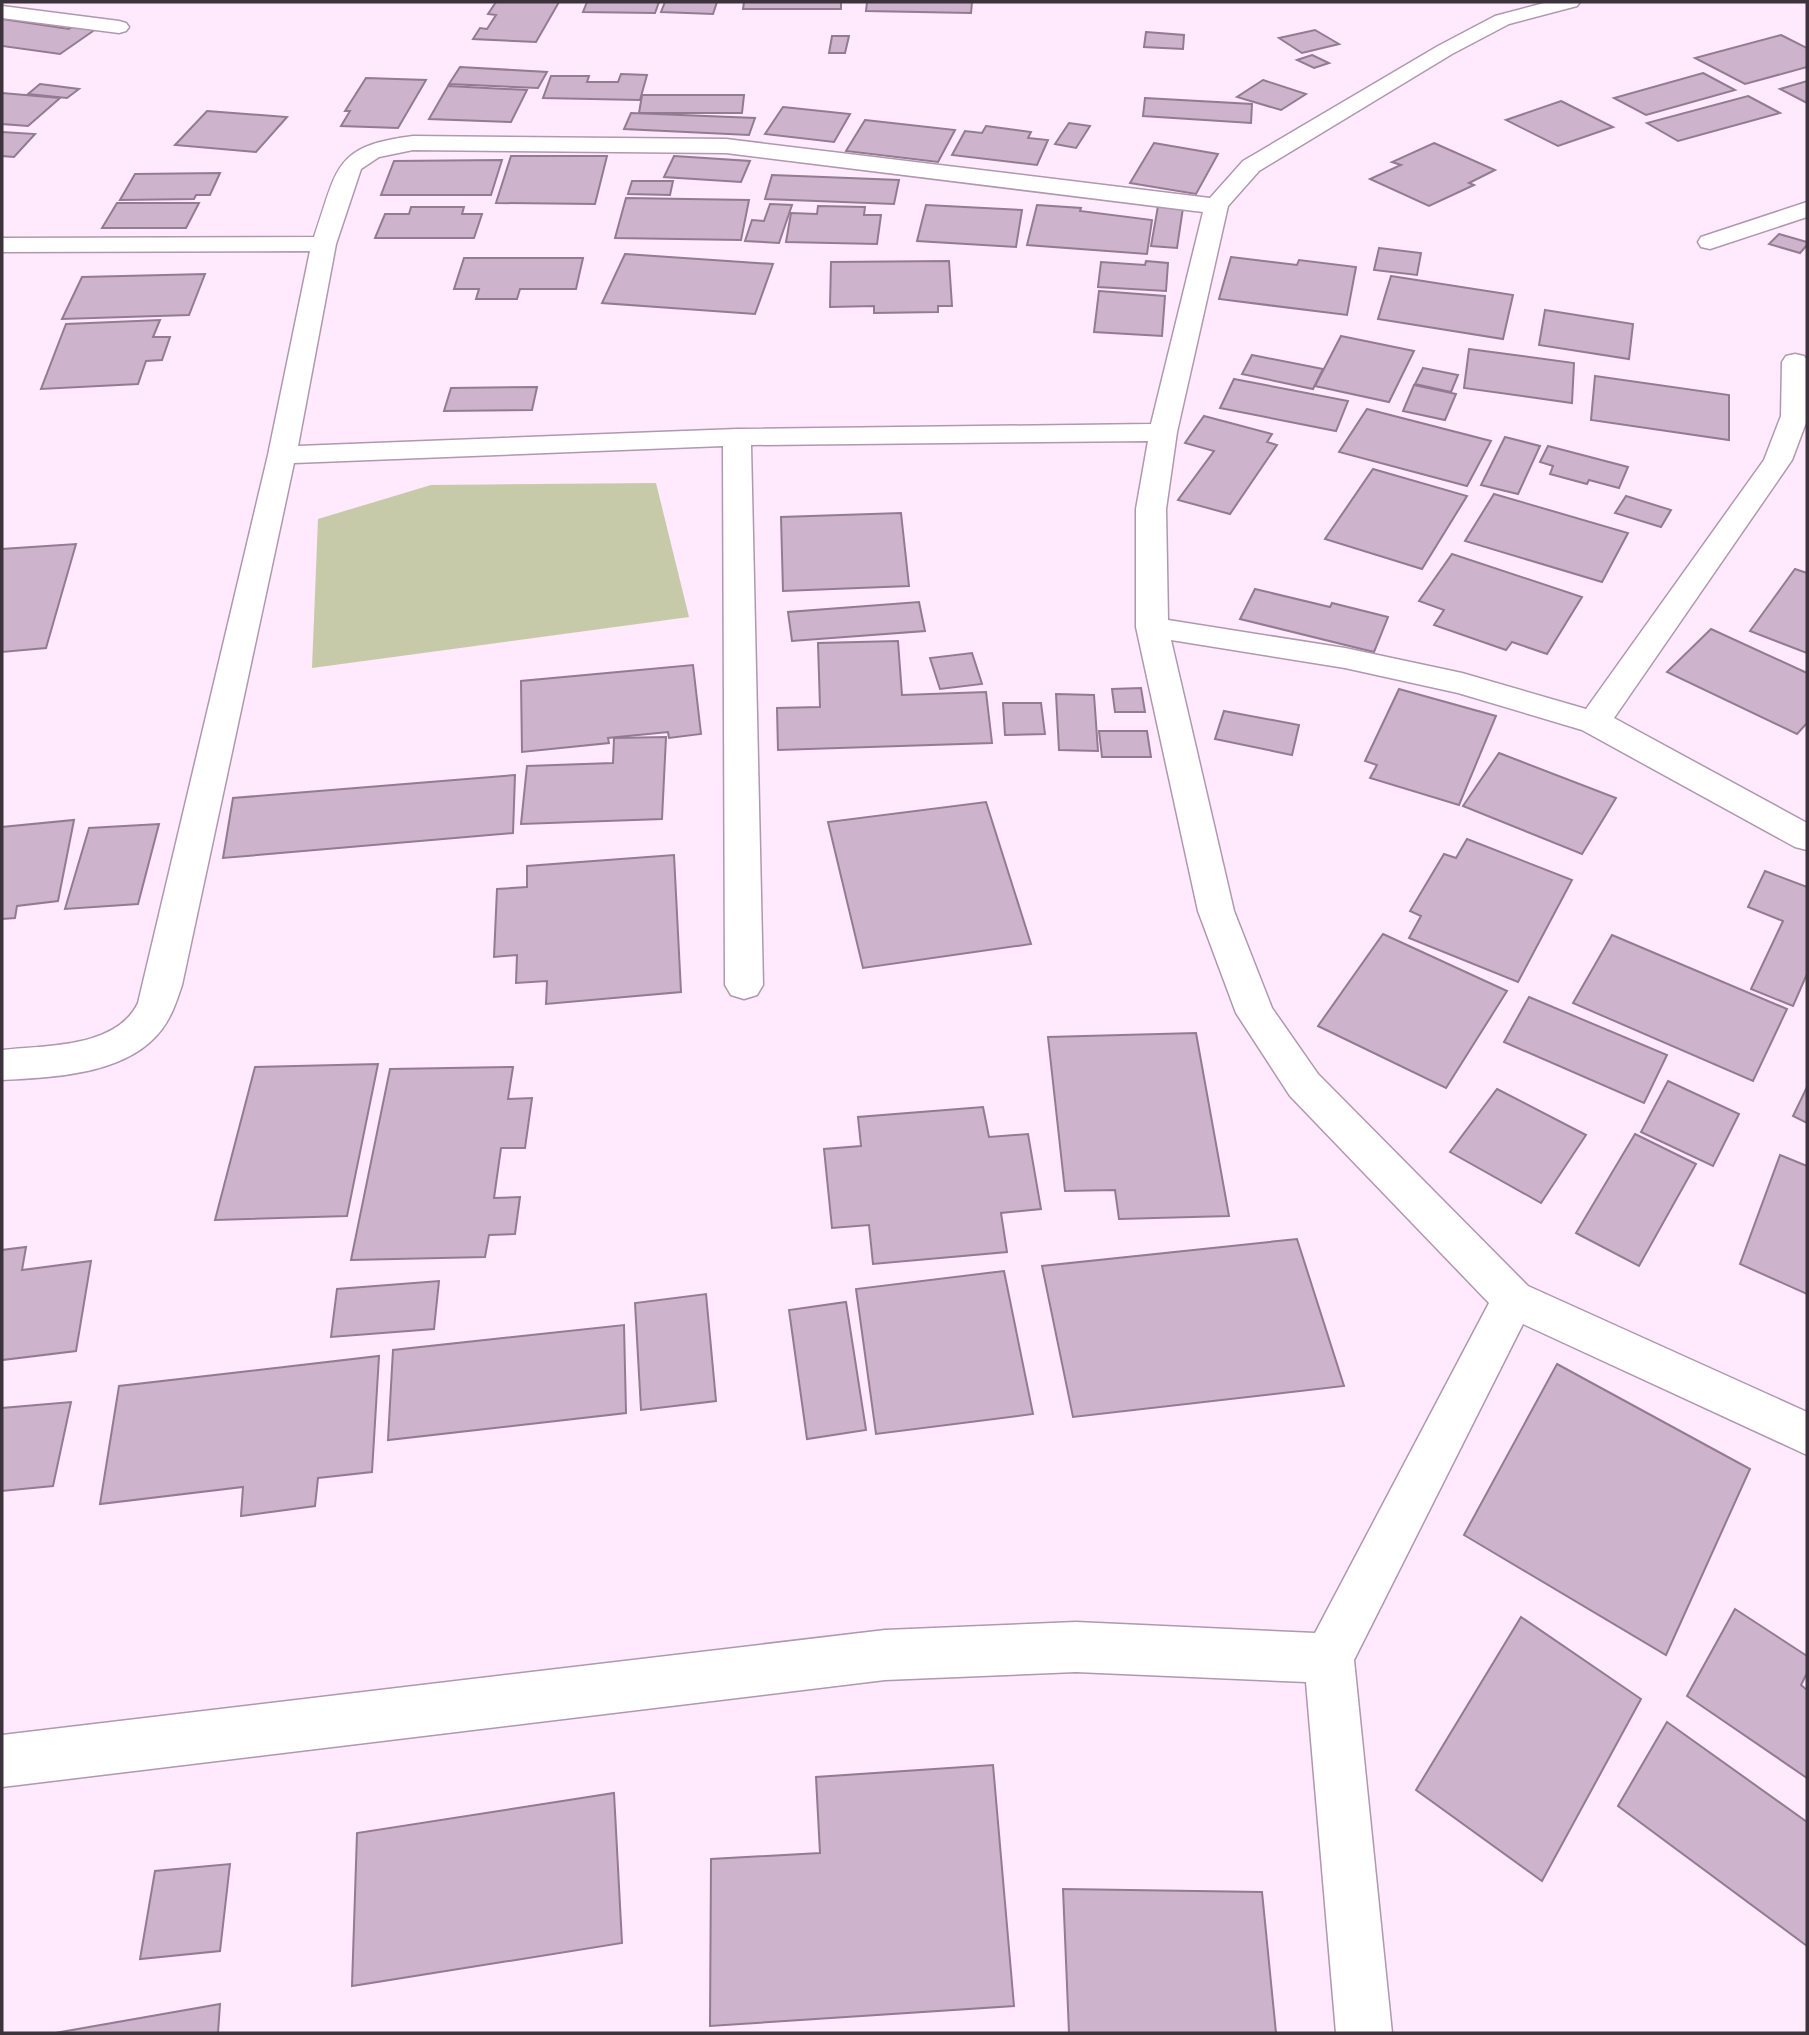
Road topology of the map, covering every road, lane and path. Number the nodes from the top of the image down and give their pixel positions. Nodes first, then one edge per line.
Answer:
1 (1570, 2) edge
2 (2, 12) edge
3 (118, 27) dead end
4 (1216, 206) junction
5 (1807, 209) edge
6 (1710, 242) dead end
7 (324, 244) junction
8 (2, 245) edge
9 (1795, 362) dead end
10 (1163, 432) junction
11 (737, 437) junction
12 (282, 454) junction
13 (1152, 627) junction
14 (1594, 722) junction
15 (1807, 838) edge
16 (744, 985) dead end
17 (2, 1065) edge
18 (1513, 1299) junction
19 (1807, 1434) edge
20 (1329, 1658) junction
21 (2, 1761) edge
22 (1364, 2033) edge

1 - 4 street
2 - 3 street
4 - 7 street
4 - 10 street
5 - 6 street
7 - 8 street
7 - 12 street
9 - 14 street
10 - 11 street
10 - 13 street
11 - 12 street
11 - 16 street
12 - 17 street
13 - 14 street
13 - 18 street
14 - 15 street
18 - 19 street
18 - 20 street
20 - 21 street
20 - 22 street

